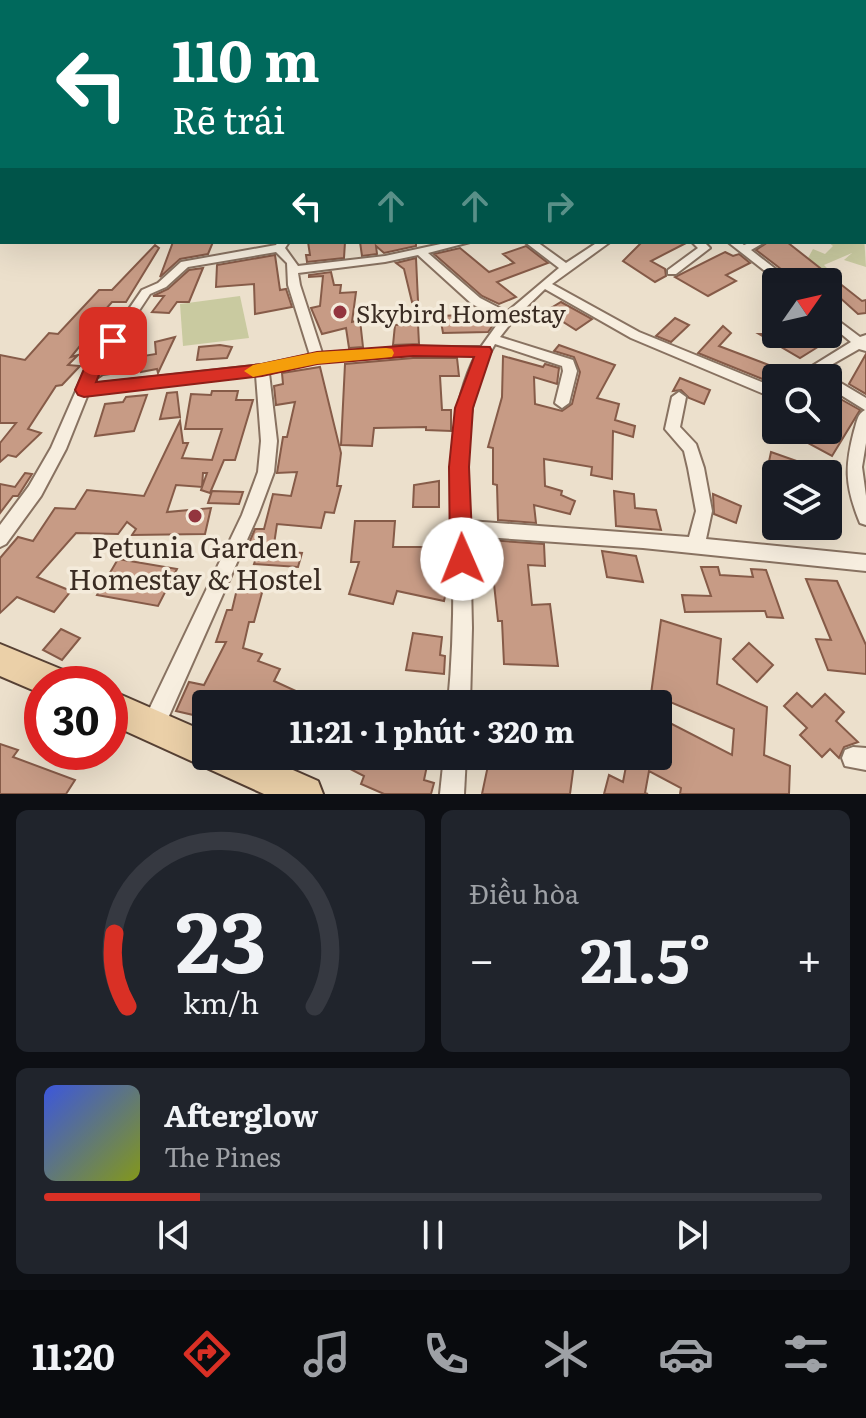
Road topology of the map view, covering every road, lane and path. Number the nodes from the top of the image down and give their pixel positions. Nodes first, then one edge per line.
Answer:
1 (455, 244) edge
2 (533, 244) edge
3 (602, 244) edge
4 (700, 244) edge
5 (736, 244) edge
6 (756, 244) edge
7 (282, 245) edge
8 (743, 250) junction
9 (420, 251) junction
10 (565, 268) junction
11 (767, 268) edge
12 (293, 270) junction
13 (672, 272) dead end
14 (546, 285) junction
15 (510, 319) junction
16 (842, 327) edge
17 (863, 343) edge
18 (488, 345) junction
19 (317, 358) junction
20 (821, 364) edge
21 (262, 370) junction
22 (762, 388) edge
23 (84, 390) junction
24 (842, 391) edge
25 (679, 397) dead end
26 (562, 403) dead end
27 (866, 405) edge
28 (866, 415) edge
29 (866, 518) edge
30 (461, 528) junction
31 (0, 539) edge
32 (695, 546) junction
33 (866, 563) edge
34 (0, 660) edge
35 (24, 670) edge
36 (460, 690) edge
37 (128, 715) edge
38 (153, 726) junction
39 (192, 744) edge
40 (251, 770) edge
41 (454, 770) edge
42 (305, 794) edge
43 (452, 794) edge

1 - 9 street
2 - 10 street
3 - 10 street
4 - 13 street
5 - 8 street
6 - 8 street
7 - 12 street
7 - 23 street
8 - 11 street
9 - 12 street
9 - 15 street
10 - 14 street
12 - 19 street
14 - 15 street
14 - 22 street
15 - 18 street
16 - 17 street
17 - 20 street
18 - 19 street
18 - 26 street
18 - 30 street
19 - 21 street
21 - 23 street
21 - 38 street
23 - 31 street
24 - 27 street
25 - 32 street
28 - 29 street
30 - 32 street
30 - 36 street
32 - 33 street
34 - 35 main road
37 - 38 main road
38 - 39 main road
40 - 42 main road
41 - 43 street

